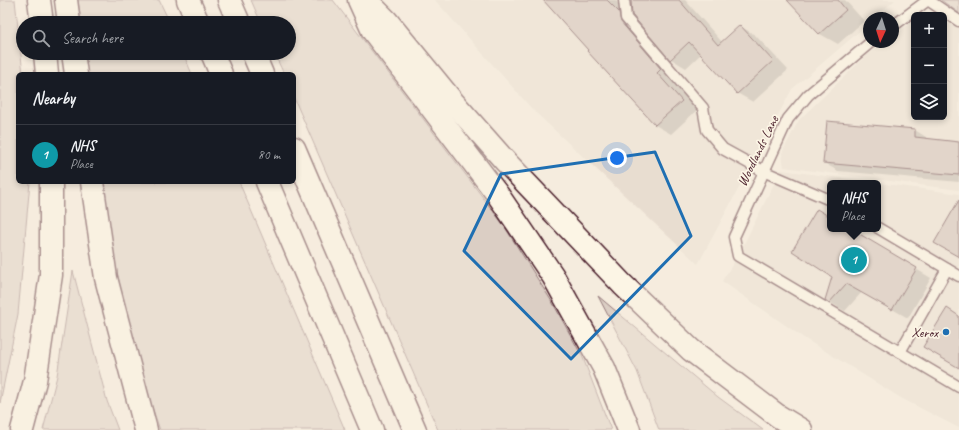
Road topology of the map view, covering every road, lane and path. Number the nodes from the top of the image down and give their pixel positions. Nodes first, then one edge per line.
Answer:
1 (39, 0) edge
2 (66, 0) edge
3 (188, 0) edge
4 (229, 0) edge
5 (359, 0) edge
6 (366, 0) edge
7 (624, 0) edge
8 (928, 0) edge
9 (41, 16) edge
10 (68, 16) edge
11 (195, 16) edge
12 (236, 16) edge
13 (959, 21) edge
14 (899, 22) edge
15 (864, 48) edge
16 (46, 60) edge
17 (74, 60) edge
18 (215, 60) edge
19 (256, 60) edge
20 (47, 72) edge
21 (76, 72) edge
22 (220, 72) edge
23 (261, 72) edge
24 (296, 153) edge
25 (763, 170) junction
26 (50, 184) edge
27 (92, 184) edge
28 (268, 184) edge
29 (827, 199) edge
30 (881, 230) edge
31 (947, 269) junction
32 (959, 276) edge
33 (900, 352) junction
34 (959, 387) edge
35 (22, 430) edge
36 (146, 430) edge
37 (372, 430) edge
38 (415, 430) edge
39 (629, 430) edge
40 (801, 430) edge

1 - 9 highway
2 - 10 highway
3 - 11 highway
4 - 12 highway
5 - 39 highway
6 - 40 highway
7 - 25 lane
8 - 13 lane
8 - 14 lane
15 - 25 lane, Woodlands Lane
16 - 20 highway
17 - 21 highway
18 - 22 highway
19 - 23 highway
24 - 38 highway
25 - 29 lane
25 - 33 lane, Woodlands Lane
26 - 35 highway
27 - 36 highway
28 - 37 highway
30 - 31 lane
31 - 32 lane
31 - 33 lane
33 - 34 lane

